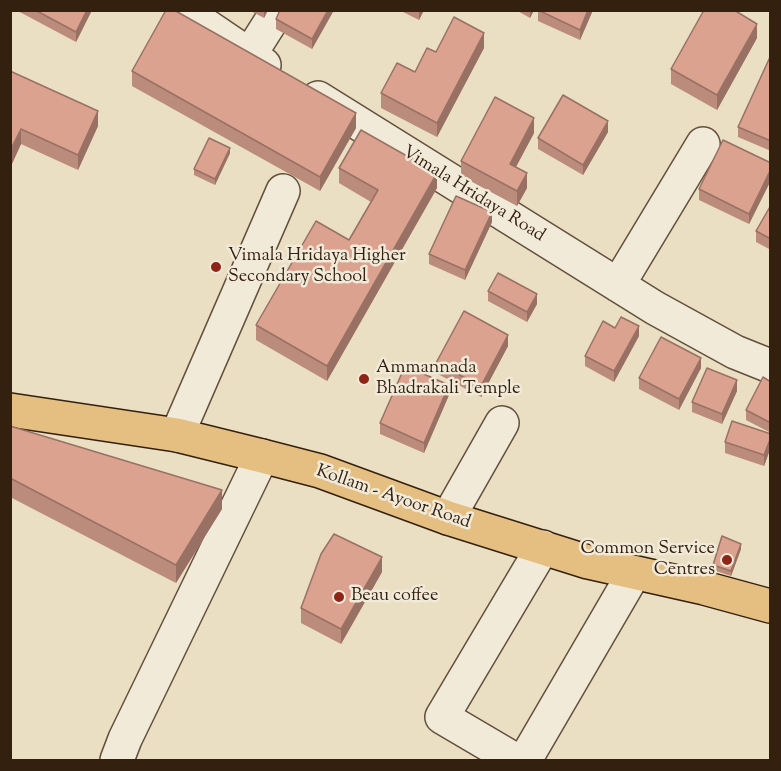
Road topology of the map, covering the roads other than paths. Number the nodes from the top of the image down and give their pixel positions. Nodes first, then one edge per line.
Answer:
1 (183, 10) edge
2 (278, 10) edge
3 (249, 56) junction
4 (703, 144) dead end
5 (283, 191) dead end
6 (618, 285) junction
7 (771, 366) edge
8 (10, 410) edge
9 (502, 423) dead end
10 (177, 435) junction
11 (262, 456) junction
12 (448, 518) junction
13 (543, 547) junction
14 (634, 573) junction
15 (771, 606) edge
16 (117, 760) edge
17 (515, 760) edge
18 (525, 760) edge

1 - 3 street, Vimala Hridaya Road
2 - 3 street
3 - 6 street, Vimala Hridaya Road
4 - 6 street
5 - 10 street
6 - 7 street, Vimala Hridaya Road
8 - 10 main road, Kollam - Ayoor Road
9 - 12 street
10 - 11 main road, Kollam - Ayoor Road
11 - 12 main road, Kollam - Ayoor Road
11 - 16 street
12 - 13 main road, Kollam - Ayoor Road
13 - 14 main road, Kollam - Ayoor Road
13 - 17 street
14 - 15 main road, Kollam - Ayoor Road
14 - 18 street

